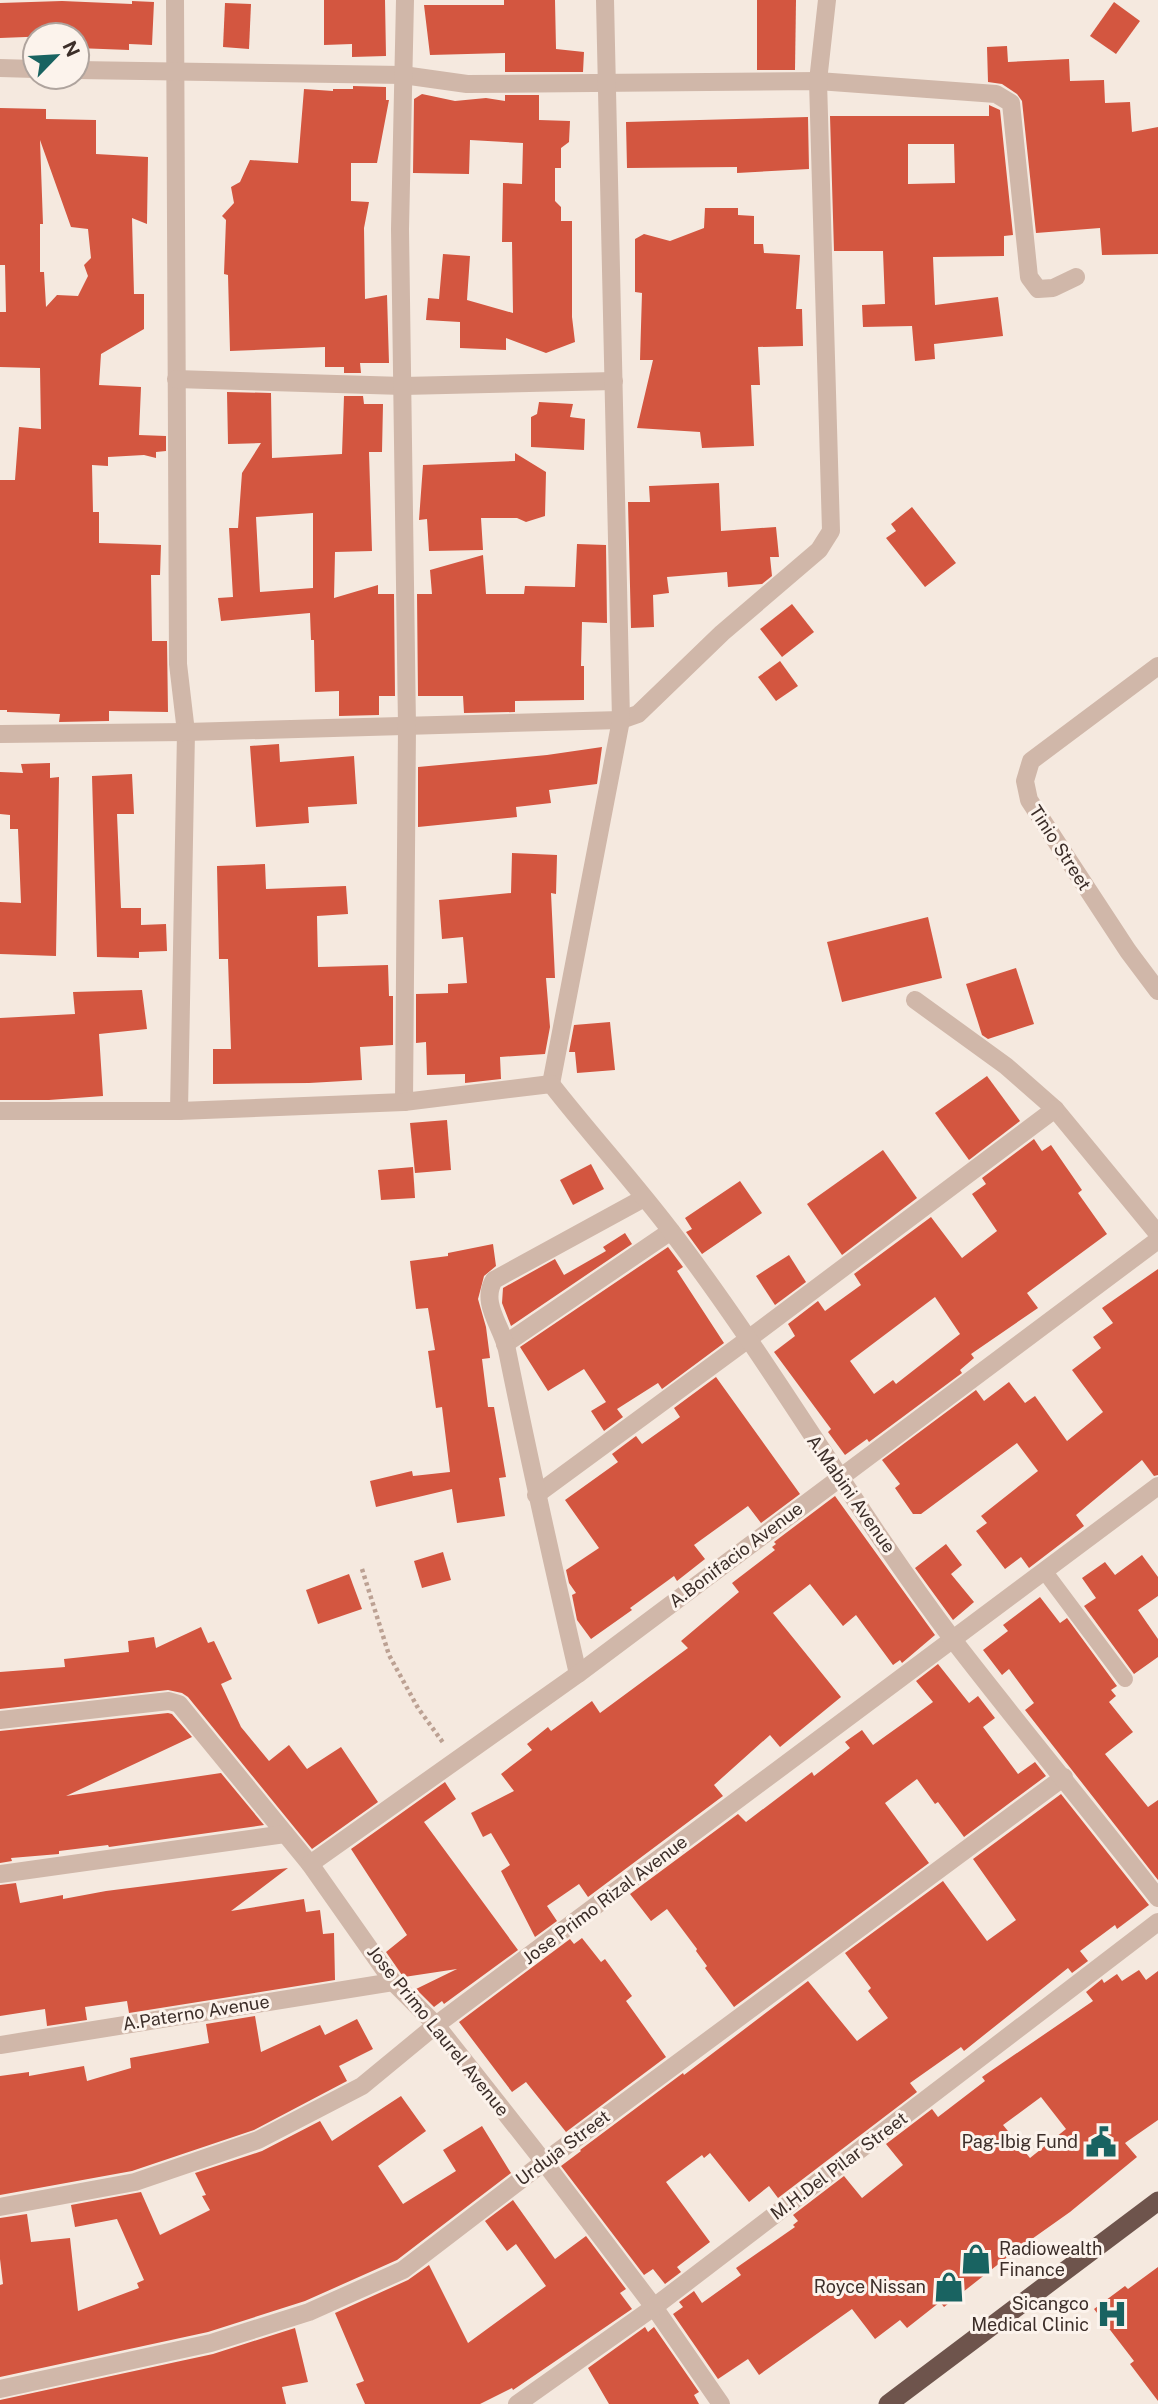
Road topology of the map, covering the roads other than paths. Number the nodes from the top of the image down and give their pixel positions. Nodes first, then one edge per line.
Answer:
1 (175, 0) edge
2 (405, 0) edge
3 (605, 0) edge
4 (827, 0) edge
5 (0, 68) edge
6 (21, 69) edge
7 (91, 70) edge
8 (176, 72) junction
9 (403, 75) junction
10 (818, 81) junction
11 (607, 82) junction
12 (1076, 277) dead end
13 (177, 379) junction
14 (614, 381) junction
15 (403, 386) junction
16 (1158, 666) edge
17 (621, 720) junction
18 (407, 726) junction
19 (186, 732) junction
20 (0, 734) edge
21 (1158, 991) edge
22 (915, 1000) dead end
23 (551, 1084) junction
24 (404, 1102) junction
25 (1055, 1109) junction
26 (0, 1111) edge
27 (178, 1111) junction
28 (644, 1198) junction
29 (671, 1231) junction
30 (1158, 1234) edge
31 (1158, 1240) edge
32 (747, 1340) junction
33 (505, 1343) junction
34 (838, 1477) junction
35 (1158, 1486) edge
36 (536, 1495) junction
37 (1045, 1572) junction
38 (954, 1640) junction
39 (578, 1674) junction
40 (1125, 1679) dead end
41 (0, 1720) edge
42 (1064, 1777) junction
43 (285, 1834) junction
44 (310, 1864) junction
45 (0, 1874) edge
46 (1158, 1898) edge
47 (1158, 1922) edge
48 (393, 1982) junction
49 (436, 2025) junction
50 (0, 2045) edge
51 (544, 2162) junction
52 (1158, 2201) edge
53 (0, 2207) edge
54 (654, 2307) junction
55 (0, 2389) edge
56 (517, 2404) edge
57 (721, 2404) edge
58 (888, 2404) edge

1 - 8 street
2 - 9 street
3 - 11 street
4 - 10 street
5 - 6 street
7 - 8 street
8 - 9 street
8 - 13 street
9 - 11 street
9 - 15 street
10 - 11 street
10 - 12 street
10 - 17 street
11 - 14 street
13 - 15 street
13 - 19 street
14 - 15 street
14 - 17 street
15 - 18 street
16 - 21 street, Tinio Street
17 - 18 street
17 - 23 street
18 - 19 street
18 - 24 street
19 - 20 street
19 - 27 street
22 - 25 street
23 - 24 street
23 - 28 street, A.Mabini Avenue
24 - 27 street
25 - 30 street
25 - 32 street
26 - 27 street
28 - 29 street, A.Mabini Avenue
28 - 33 street
29 - 32 street, A.Mabini Avenue
29 - 33 street
31 - 34 street, A.Bonifacio Avenue
32 - 34 street, A.Mabini Avenue
32 - 36 street
33 - 36 street
34 - 38 street, A.Mabini Avenue
34 - 39 street, A.Bonifacio Avenue
35 - 37 street, Jose Primo Rizal Avenue
36 - 39 street
37 - 38 street, Jose Primo Rizal Avenue
37 - 40 lane
38 - 42 street, A.Mabini Avenue
38 - 49 street, Jose Primo Rizal Avenue
39 - 44 street, A.Bonifacio Avenue
41 - 43 street, Jose Primo Laurel Avenue
42 - 46 street, A.Mabini Avenue
42 - 51 street, Urduja Street
43 - 44 street, Jose Primo Laurel Avenue
43 - 45 street
44 - 48 street, Jose Primo Laurel Avenue
47 - 54 street, M.H.Del Pilar Street
48 - 49 street, Jose Primo Laurel Avenue
48 - 50 street, A.Paterno Avenue
49 - 51 street, Jose Primo Laurel Avenue
49 - 53 street, Jose Primo Rizal Avenue
51 - 54 street, Jose Primo Laurel Avenue
51 - 55 street, Urduja Street
52 - 58 highway
54 - 56 street, M.H.Del Pilar Street
54 - 57 street, Jose Primo Laurel Avenue

